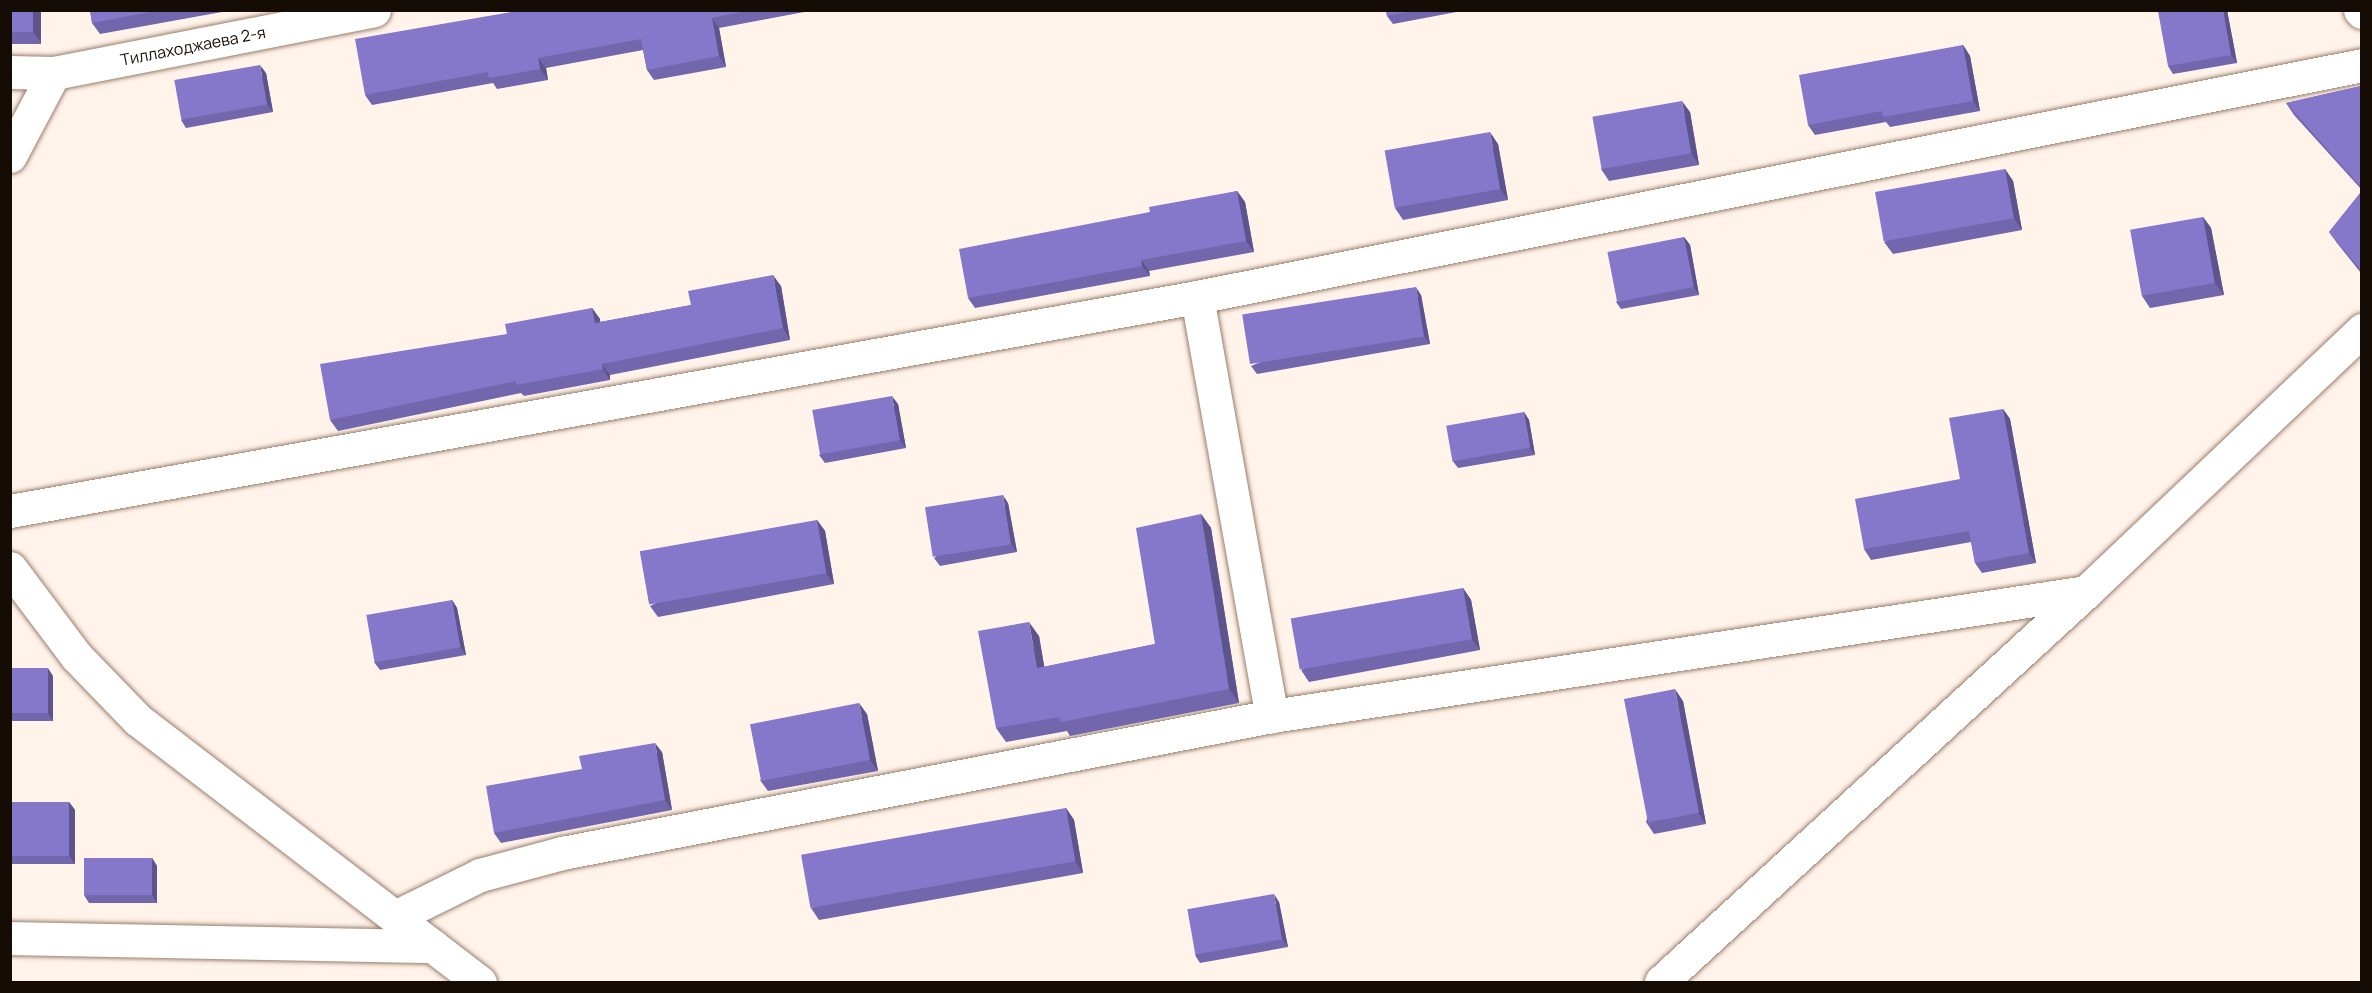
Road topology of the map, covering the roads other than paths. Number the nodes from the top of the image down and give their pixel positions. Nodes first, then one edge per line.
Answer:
1 (375, 10) edge
2 (2361, 65) edge
3 (10, 72) edge
4 (54, 73) junction
5 (10, 156) edge
6 (1197, 297) junction
7 (2361, 330) edge
8 (10, 511) edge
9 (10, 568) edge
10 (2086, 592) junction
11 (1272, 716) junction
12 (397, 916) junction
13 (10, 938) edge
14 (433, 946) junction
15 (480, 982) edge
16 (1661, 982) edge

1 - 4 street, Тиллаходжаева 2-я
2 - 6 street
3 - 4 street, Тиллаходжаева 2-я
4 - 5 street
6 - 8 street
6 - 11 street
7 - 10 street
9 - 12 street
10 - 11 street
10 - 16 street
11 - 12 street
12 - 14 street
13 - 14 street
14 - 15 street

